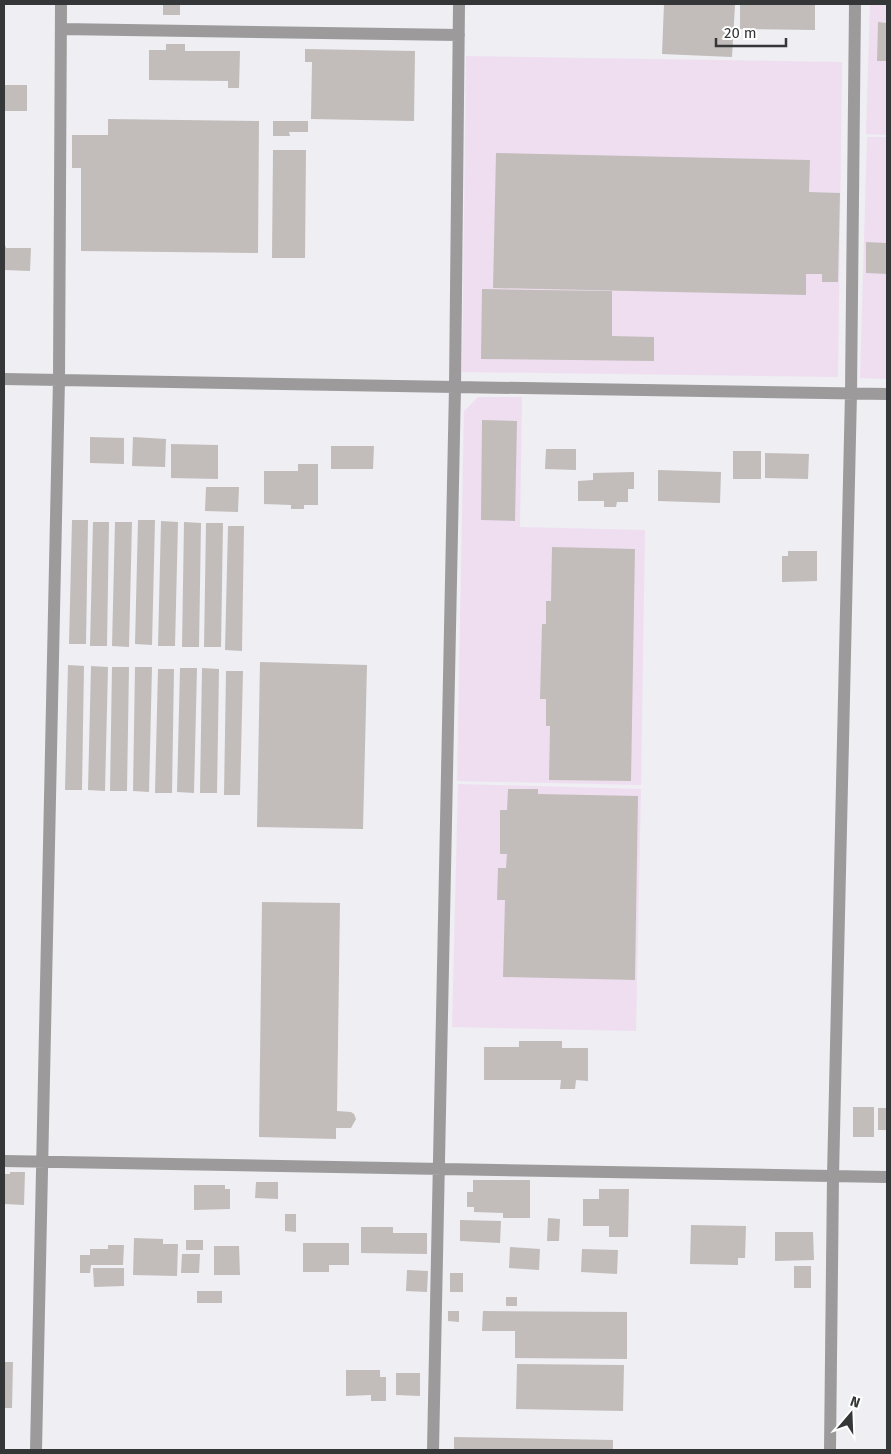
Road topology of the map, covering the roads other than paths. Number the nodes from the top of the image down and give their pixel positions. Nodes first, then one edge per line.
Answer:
1 (61, 4) edge
2 (459, 4) edge
3 (855, 4) edge
4 (61, 29) junction
5 (459, 35) junction
6 (4, 378) edge
7 (58, 379) junction
8 (455, 388) junction
9 (851, 393) junction
10 (887, 394) edge
11 (4, 1162) edge
12 (42, 1162) junction
13 (438, 1169) junction
14 (833, 1176) junction
15 (887, 1177) edge
16 (36, 1450) edge
17 (434, 1450) edge
18 (830, 1450) edge

1 - 4 street
2 - 5 street
3 - 9 street
4 - 5 street
4 - 7 street
5 - 8 street
6 - 7 street
7 - 8 street
7 - 12 street
8 - 9 street
8 - 13 street
9 - 10 street
9 - 14 street
11 - 12 street
12 - 13 street
12 - 16 street
13 - 14 street
13 - 17 street
14 - 15 street
14 - 18 street

